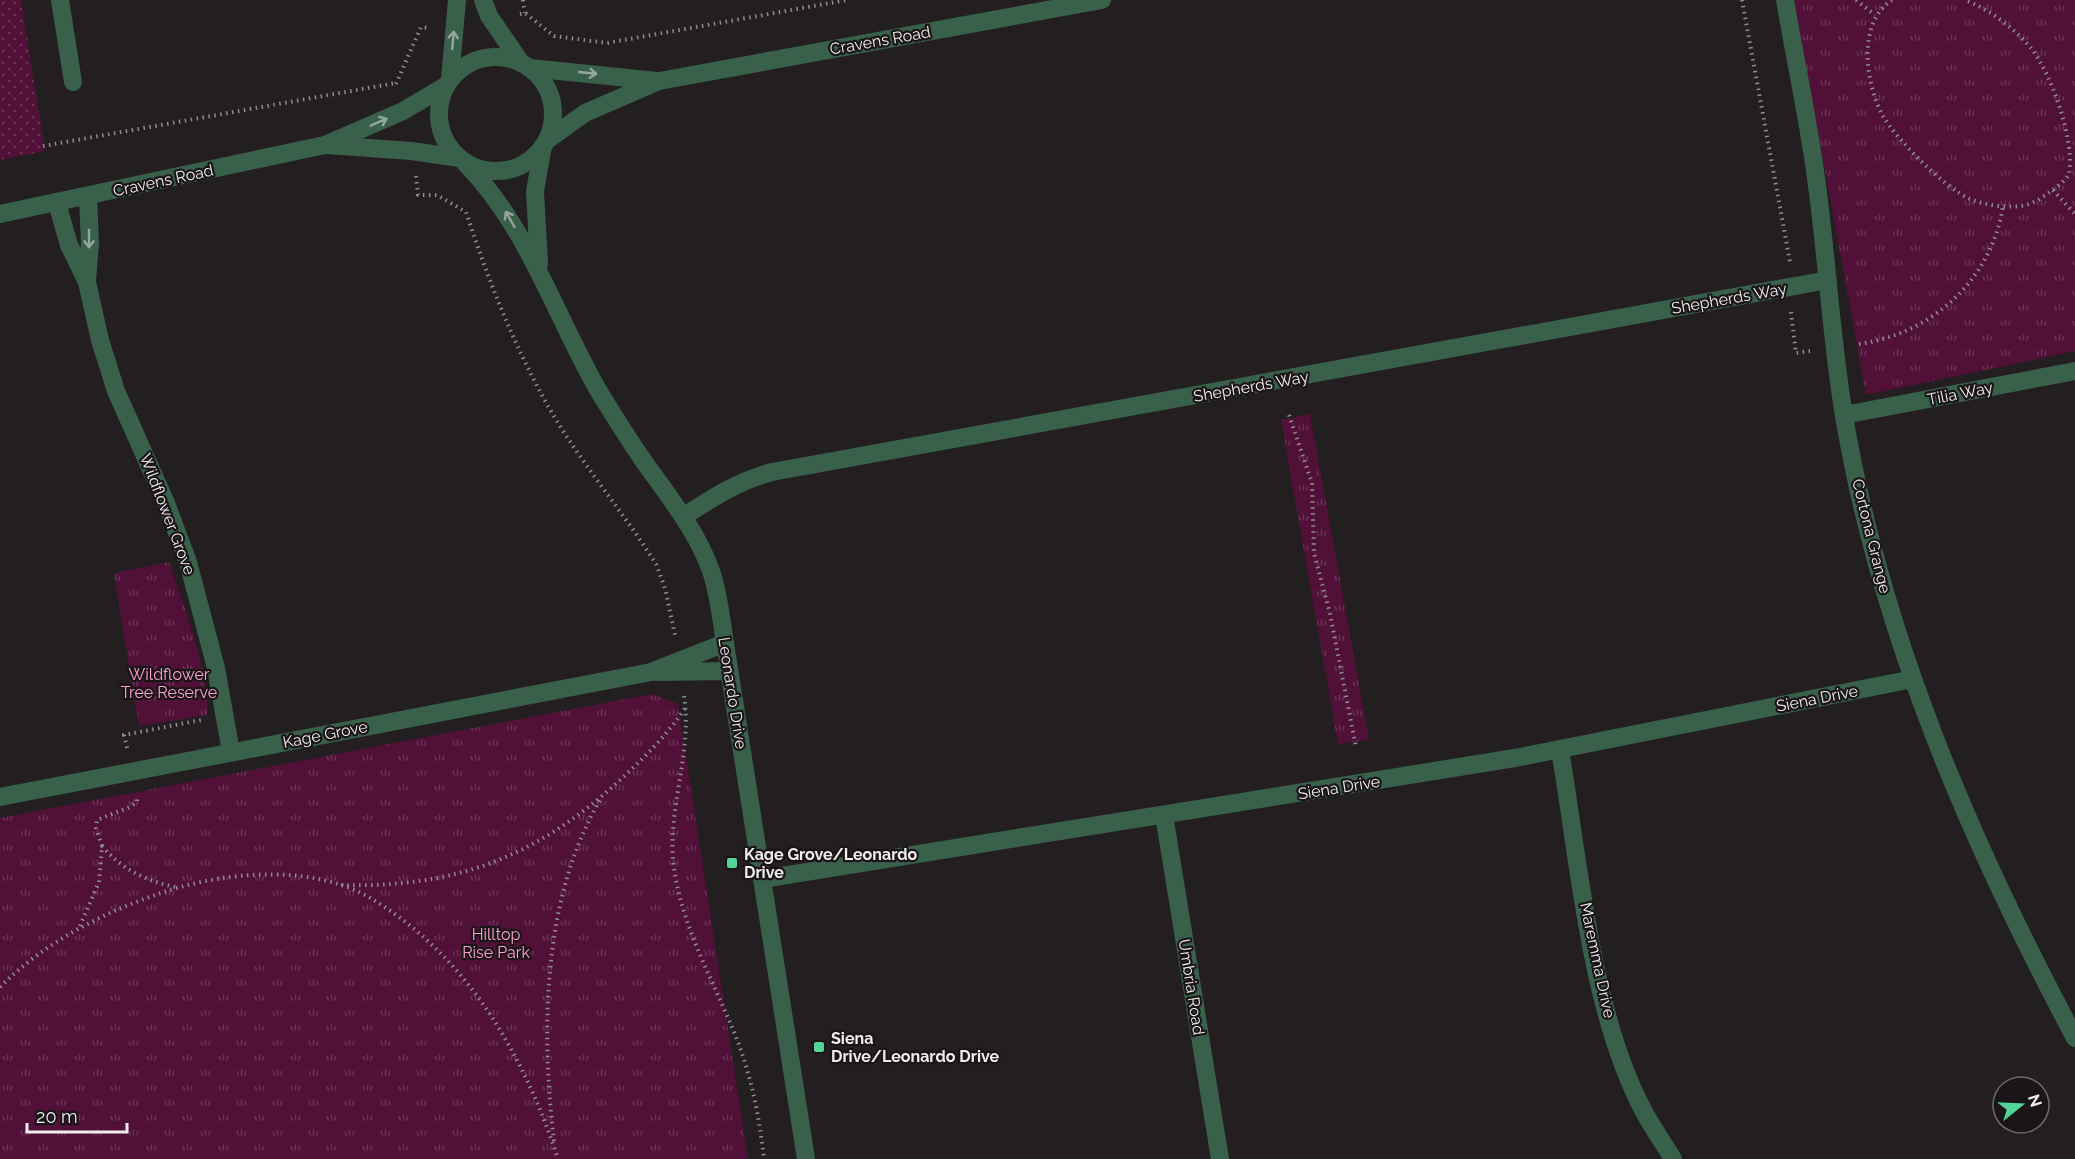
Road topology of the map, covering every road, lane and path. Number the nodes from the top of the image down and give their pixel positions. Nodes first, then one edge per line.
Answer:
1 (60, 0) edge
2 (457, 0) edge
3 (483, 0) edge
4 (523, 0) edge
5 (847, 0) edge
6 (1102, 0) edge
7 (1785, 0) edge
8 (1856, 0) edge
9 (1893, 0) edge
10 (1965, 0) edge
11 (525, 13) dead end
12 (1875, 15) junction
13 (572, 39) dead end
14 (526, 66) junction
15 (659, 81) junction
16 (73, 82) dead end
17 (448, 82) junction
18 (396, 83) dead end
19 (544, 144) junction
20 (326, 145) junction
21 (42, 146) dead end
22 (463, 161) junction
23 (2053, 190) junction
24 (88, 196) junction
25 (57, 203) junction
26 (466, 212) dead end
27 (0, 214) edge
28 (2075, 214) edge
29 (539, 270) junction
30 (1828, 280) junction
31 (87, 282) junction
32 (2075, 371) edge
33 (1289, 415) dead end
34 (1844, 415) junction
35 (683, 517) junction
36 (725, 643) junction
37 (679, 666) junction
38 (729, 671) junction
39 (1913, 679) junction
40 (686, 707) junction
41 (1356, 747) dead end
42 (1560, 750) junction
43 (231, 752) junction
44 (602, 796) junction
45 (0, 797) edge
46 (1164, 815) junction
47 (762, 879) junction
48 (337, 885) junction
49 (176, 887) junction
50 (80, 928) junction
51 (9, 978) junction
52 (0, 982) edge
53 (0, 987) edge
54 (2075, 1038) edge
55 (555, 1151) junction
56 (558, 1159) edge
57 (764, 1159) edge
58 (806, 1159) edge
59 (1220, 1159) edge
60 (1673, 1159) edge

1 - 16 street
17 -> 2 street
3 - 14 street
4 - 11 path
5 - 13 path
6 - 15 street, Cravens Road
7 - 30 street, Cortona Grange
8 - 12 path
9 - 12 path
10 - 23 path
12 - 23 path
14 -> 15 street, Cravens Road
14 - 17 street
14 - 19 street
15 - 19 street, Cravens Road
20 -> 17 street, Cravens Road
17 - 22 street
18 - 21 path
19 - 22 street
19 - 29 street, Leonardo Drive
20 - 22 street, Cravens Road
20 - 24 street, Cravens Road
29 -> 22 street, Leonardo Drive
23 - 28 path
24 - 25 street, Cravens Road
24 -> 31 street, Wildflower Grove
25 - 27 street, Cravens Road
25 - 31 street, Wildflower Grove
26 - 37 path
29 - 35 street, Leonardo Drive
30 - 34 street, Cortona Grange
30 - 35 street, Shepherds Way
31 - 43 street, Wildflower Grove
32 - 34 street, Tilia Way
33 - 41 path
34 - 39 street, Cortona Grange
35 - 36 street, Leonardo Drive
36 - 37 street, Kage Grove
36 - 38 street, Leonardo Drive
37 - 38 street, Kage Grove
37 - 40 path
37 - 43 street, Kage Grove
38 - 47 street, Leonardo Drive
39 - 42 street, Siena Drive
39 - 54 street, Cortona Grange
40 - 44 path
40 - 57 path
42 - 46 street, Siena Drive
42 - 60 street, Maremma Drive
43 - 45 street, Kage Grove
44 - 48 path
44 - 55 path
46 - 47 street, Siena Drive
46 - 59 street, Umbria Road
47 - 58 street, Leonardo Drive
48 - 49 path
48 - 55 path
49 - 50 path
49 - 50 path
50 - 51 path
51 - 52 path
51 - 53 path
55 - 56 path

